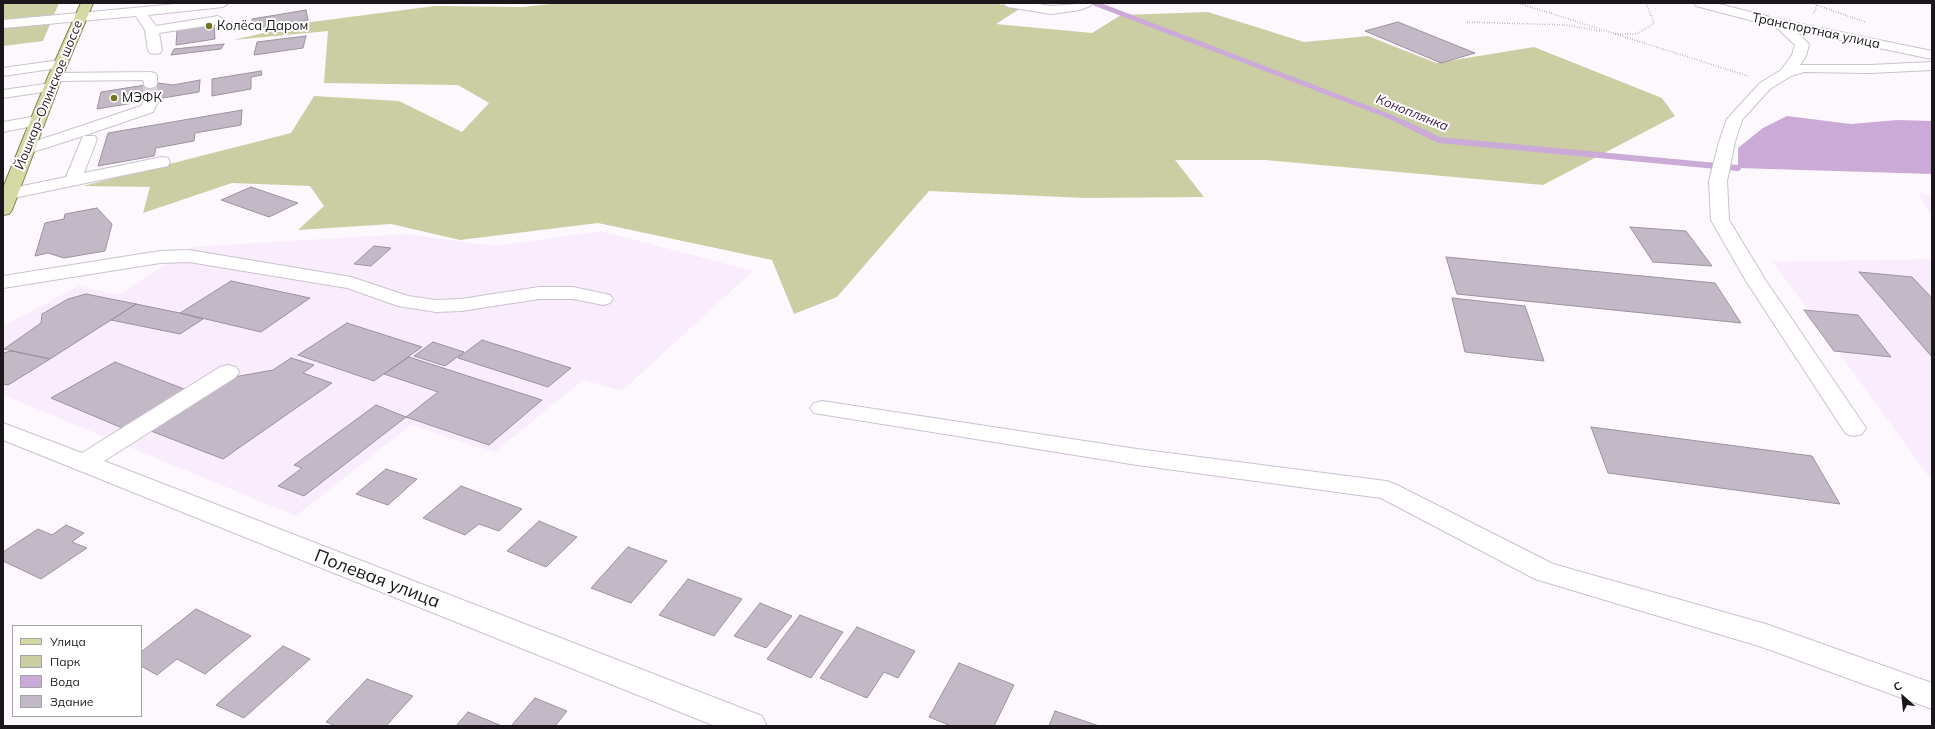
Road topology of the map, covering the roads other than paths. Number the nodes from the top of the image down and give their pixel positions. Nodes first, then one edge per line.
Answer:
1 (87, 3) edge
2 (223, 3) edge
3 (1008, 3) edge
4 (1085, 3) edge
5 (1700, 3) edge
6 (140, 12) junction
7 (81, 18) junction
8 (218, 20) dead end
9 (3, 24) edge
10 (1781, 24) junction
11 (152, 30) junction
12 (156, 50) dead end
13 (1932, 55) edge
14 (1932, 66) edge
15 (3, 72) edge
16 (1786, 73) junction
17 (55, 76) junction
18 (150, 84) dead end
19 (3, 94) edge
20 (151, 100) dead end
21 (37, 121) junction
22 (3, 127) edge
23 (89, 139) dead end
24 (27, 149) junction
25 (162, 162) dead end
26 (73, 181) junction
27 (6, 202) edge
28 (3, 282) edge
29 (603, 299) dead end
30 (228, 372) dead end
31 (822, 408) dead end
32 (1854, 428) dead end
33 (3, 431) edge
34 (83, 463) junction
35 (1932, 696) edge
36 (751, 726) edge

1 - 7 main road, Йошкар-Олинское шоссе
2 - 6 street
3 - 4 street
5 - 10 street, Транспортная улица
6 - 7 street
6 - 11 street
7 - 9 street
7 - 17 main road, Йошкар-Олинское шоссе
8 - 11 street
10 - 13 street, Транспортная улица
10 - 16 street
11 - 12 street
14 - 16 street
15 - 17 street
16 - 32 street
17 - 18 street
17 - 19 street
17 - 21 main road, Йошкар-Олинское шоссе
20 - 24 street
21 - 22 street
21 - 24 main road, Йошкар-Олинское шоссе
23 - 26 street
24 - 27 main road, Йошкар-Олинское шоссе
25 - 26 street
26 - 27 street
28 - 29 street
30 - 34 street
31 - 35 street
33 - 34 street, Полевая улица
34 - 36 street, Полевая улица

